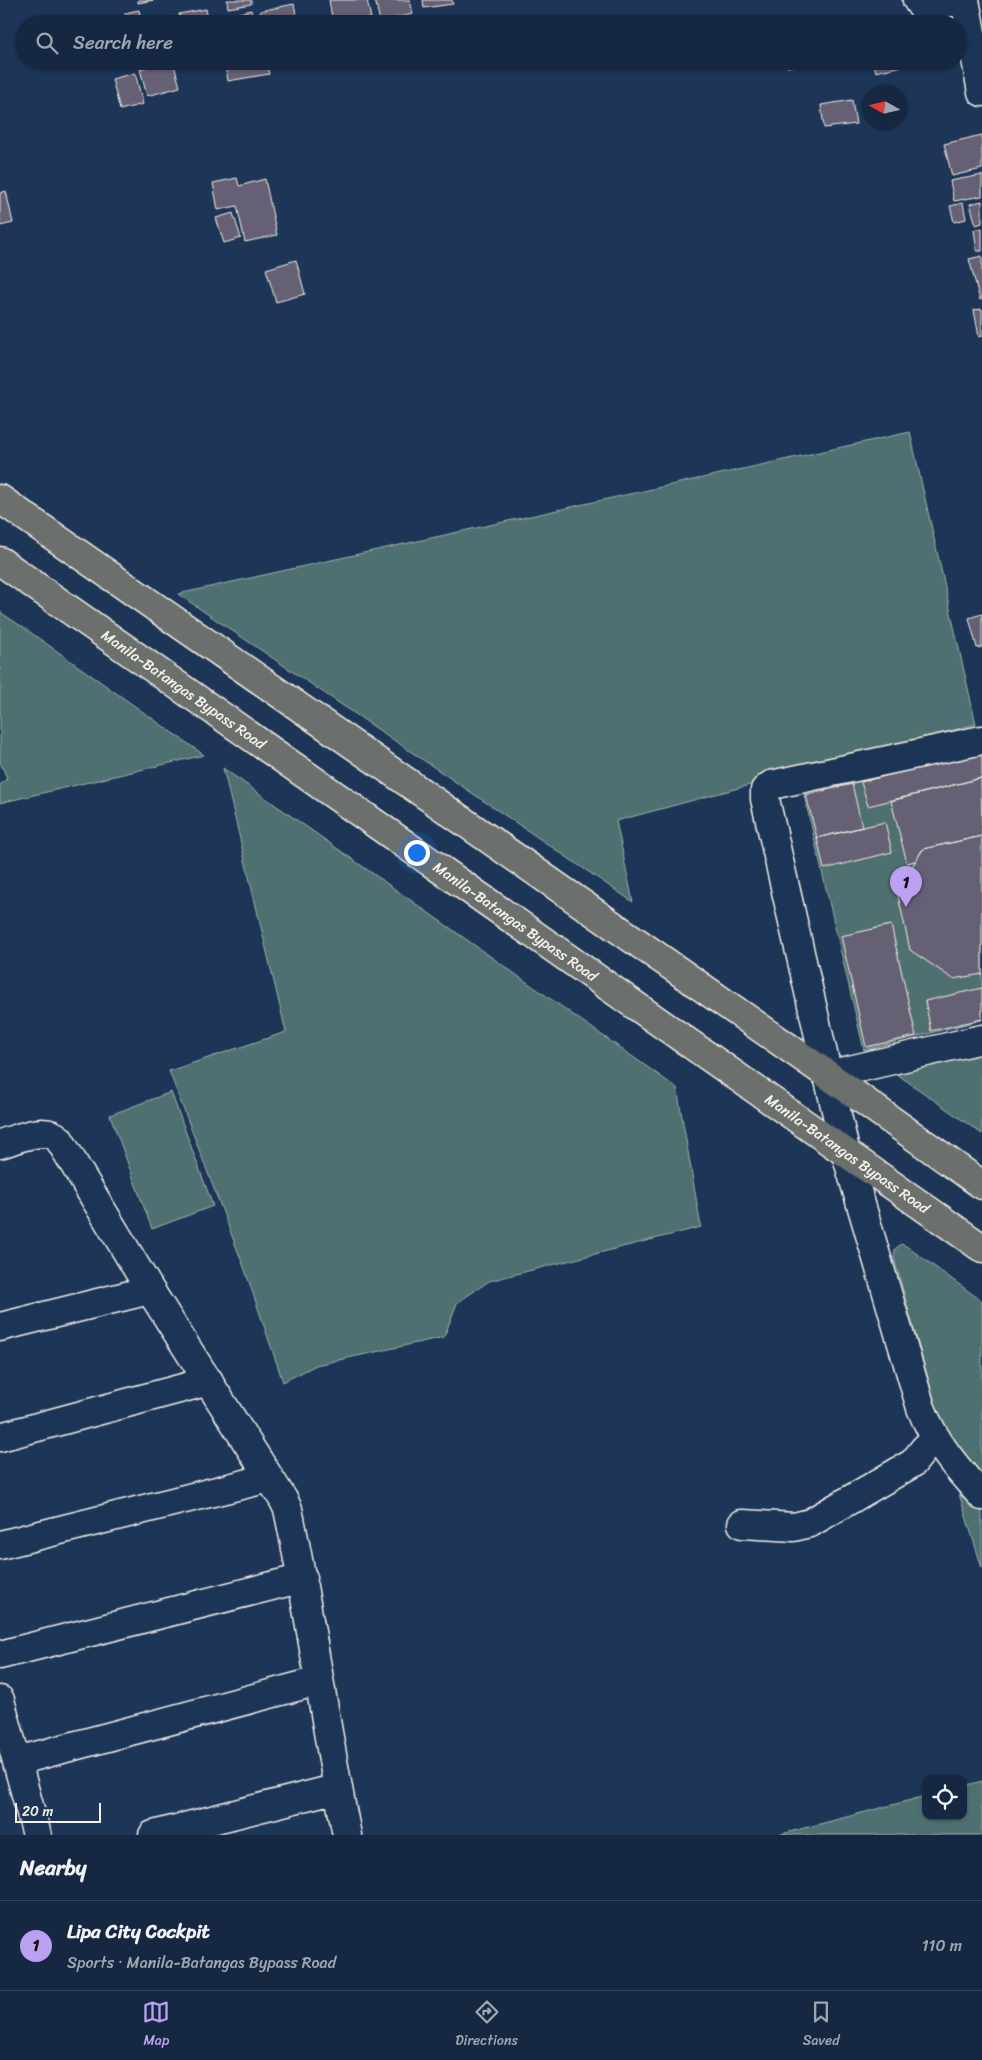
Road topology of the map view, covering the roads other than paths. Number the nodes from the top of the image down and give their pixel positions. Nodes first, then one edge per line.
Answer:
1 (917, 0) edge
2 (960, 0) edge
3 (965, 0) edge
4 (982, 92) edge
5 (0, 500) edge
6 (0, 561) edge
7 (982, 740) edge
8 (982, 1039) edge
9 (828, 1075) junction
10 (0, 1144) edge
11 (845, 1150) junction
12 (982, 1185) edge
13 (982, 1248) edge
14 (150, 1290) junction
15 (0, 1327) edge
16 (209, 1381) junction
17 (0, 1437) edge
18 (938, 1442) junction
19 (270, 1478) junction
20 (982, 1496) edge
21 (742, 1524) dead end
22 (0, 1545) edge
23 (303, 1578) junction
24 (0, 1656) edge
25 (319, 1681) junction
26 (0, 1700) edge
27 (17, 1761) junction
28 (338, 1788) junction
29 (37, 1835) edge
30 (153, 1835) edge
31 (347, 1835) edge

1 - 2 street
3 - 4 street
5 - 9 main road
6 - 11 main road, Manila-Batangas Bypass Road
7 - 9 street
8 - 9 street
9 - 11 street
9 - 12 main road
10 - 14 street
11 - 13 main road, Manila-Batangas Bypass Road
11 - 18 street
14 - 15 street
14 - 16 street
16 - 17 street
16 - 19 street
18 - 20 street
18 - 21 street
19 - 22 street
19 - 23 street
23 - 24 street
23 - 25 street
25 - 27 street
25 - 28 street
26 - 27 street
27 - 29 street
28 - 30 street
28 - 31 street

